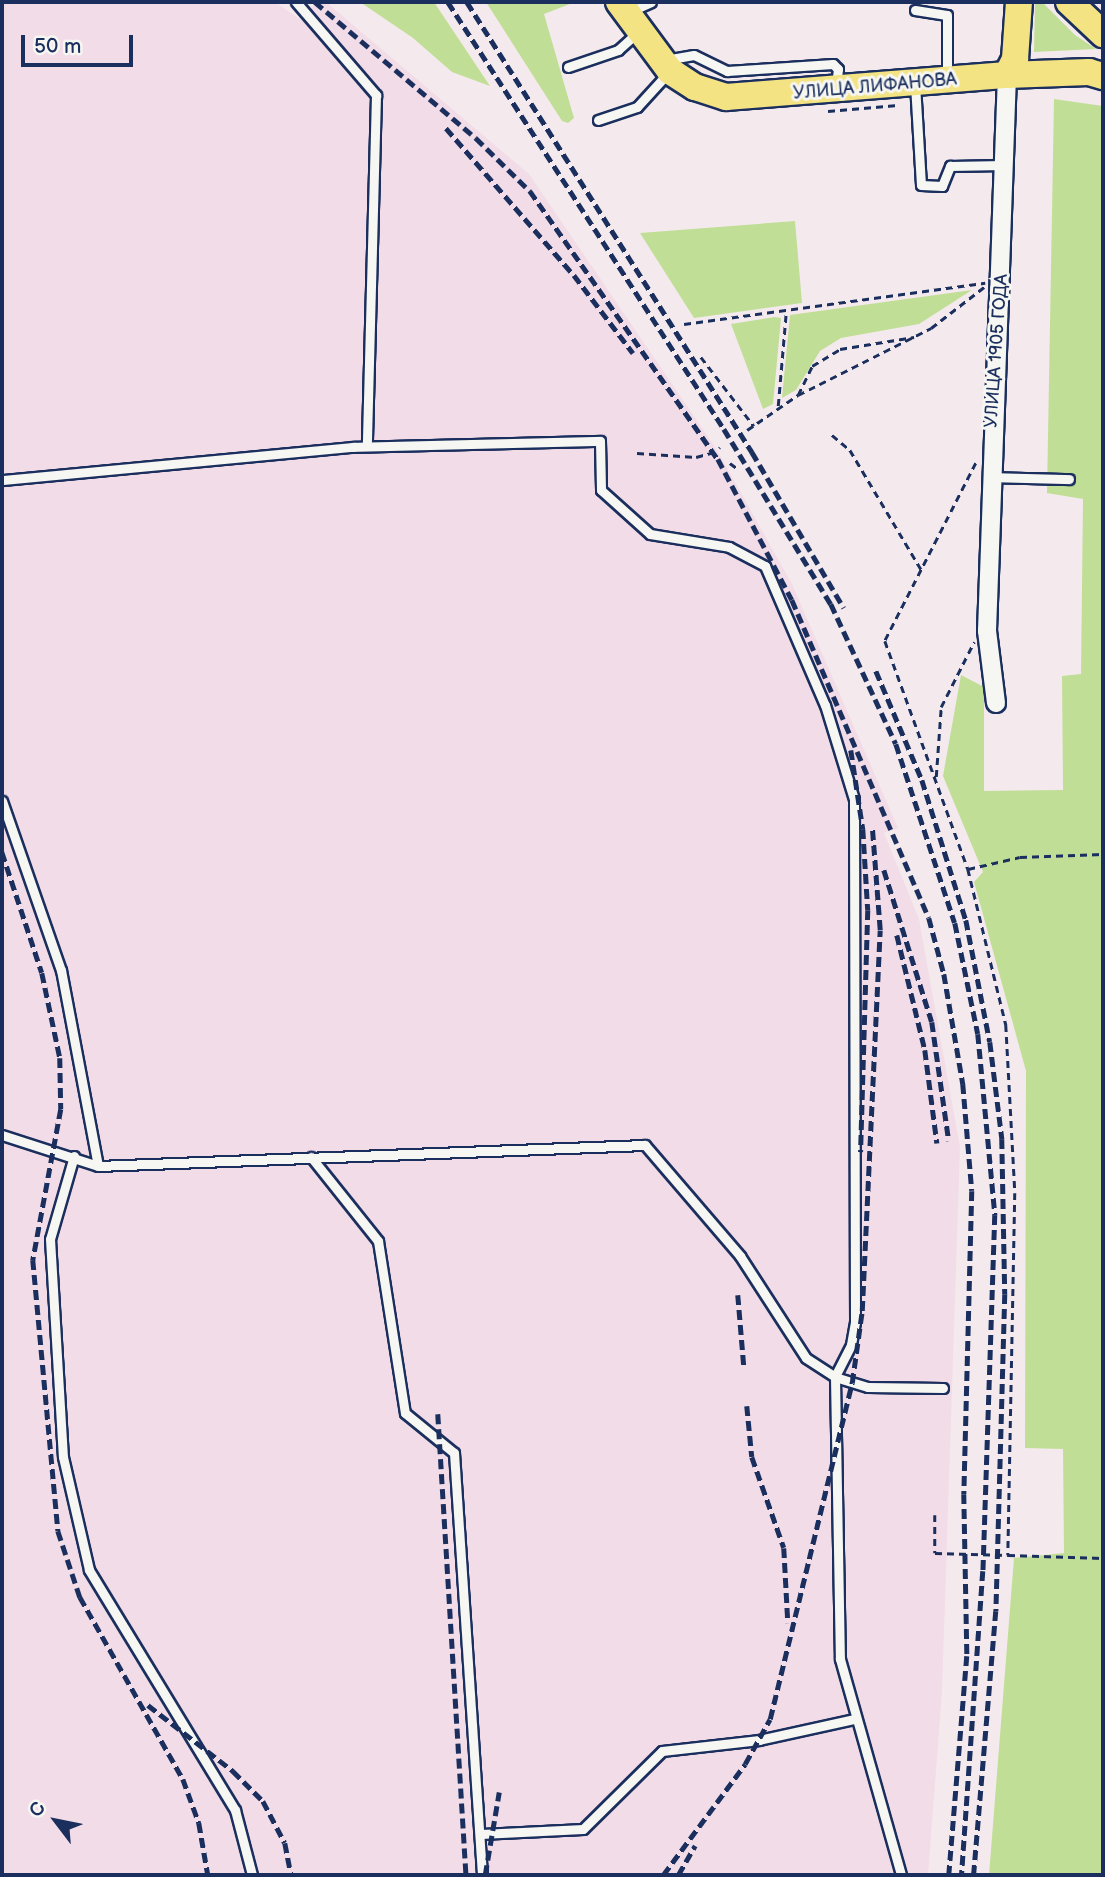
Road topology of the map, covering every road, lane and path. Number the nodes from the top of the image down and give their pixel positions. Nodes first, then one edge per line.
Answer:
1 (296, 2) edge
2 (1019, 2) edge
3 (1069, 2) edge
4 (915, 10) dead end
5 (635, 12) edge
6 (1103, 34) edge
7 (667, 66) junction
8 (568, 67) dead end
9 (1007, 75) junction
10 (1103, 76) edge
11 (947, 81) junction
12 (915, 84) junction
13 (836, 90) junction
14 (598, 120) dead end
15 (1004, 165) junction
16 (786, 310) junction
17 (684, 324) dead end
18 (917, 336) junction
19 (701, 357) dead end
20 (799, 395) junction
21 (778, 406) junction
22 (754, 426) junction
23 (747, 430) dead end
24 (992, 433) junction
25 (832, 435) dead end
26 (367, 446) junction
27 (637, 453) dead end
28 (711, 453) dead end
29 (730, 463) dead end
30 (738, 469) dead end
31 (991, 477) junction
32 (1069, 479) dead end
33 (2, 480) edge
34 (921, 569) junction
35 (987, 631) junction
36 (996, 703) dead end
37 (936, 781) junction
38 (2, 801) edge
39 (1103, 854) edge
40 (968, 869) junction
41 (2, 1135) edge
42 (74, 1156) junction
43 (311, 1157) junction
44 (98, 1166) junction
45 (835, 1377) junction
46 (943, 1388) dead end
47 (934, 1515) dead end
48 (1008, 1555) junction
49 (1103, 1558) edge
50 (854, 1719) junction
51 (481, 1834) junction
52 (253, 1875) edge
53 (482, 1875) edge
54 (901, 1875) edge

1 - 26 lane
2 - 9 main road, УЛИЦА 1905 ГОДА
3 - 6 main road
4 - 11 lane
5 - 7 main road
5 - 8 lane
7 - 13 main road, УЛИЦА ЛИФАНОВА
7 - 13 lane
7 - 14 lane
9 - 10 main road, УЛИЦА ЛИФАНОВА
9 - 11 main road, УЛИЦА ЛИФАНОВА
9 - 15 street, УЛИЦА 1905 ГОДА
11 - 12 main road, УЛИЦА ЛИФАНОВА
12 - 13 main road, УЛИЦА ЛИФАНОВА
12 - 15 lane
15 - 24 street, УЛИЦА 1905 ГОДА
16 - 17 path
16 - 18 path
16 - 21 path
18 - 20 path
18 - 20 path
19 - 22 path
20 - 21 path
21 - 22 path
22 - 23 path
24 - 31 street, УЛИЦА 1905 ГОДА
24 - 34 path
25 - 34 path
26 - 33 lane
26 - 45 lane
27 - 28 path
29 - 30 path
31 - 32 lane
31 - 35 street, УЛИЦА 1905 ГОДА
34 - 37 path
35 - 36 street, УЛИЦА 1905 ГОДА
35 - 37 path
37 - 40 path
38 - 44 lane
39 - 40 path
40 - 48 path
41 - 42 lane
42 - 44 lane
42 - 52 lane
43 - 44 lane
43 - 45 lane
43 - 51 lane
45 - 46 lane
45 - 50 lane
47 - 48 path, bridge
48 - 49 path
50 - 51 lane
50 - 54 lane
51 - 53 lane

